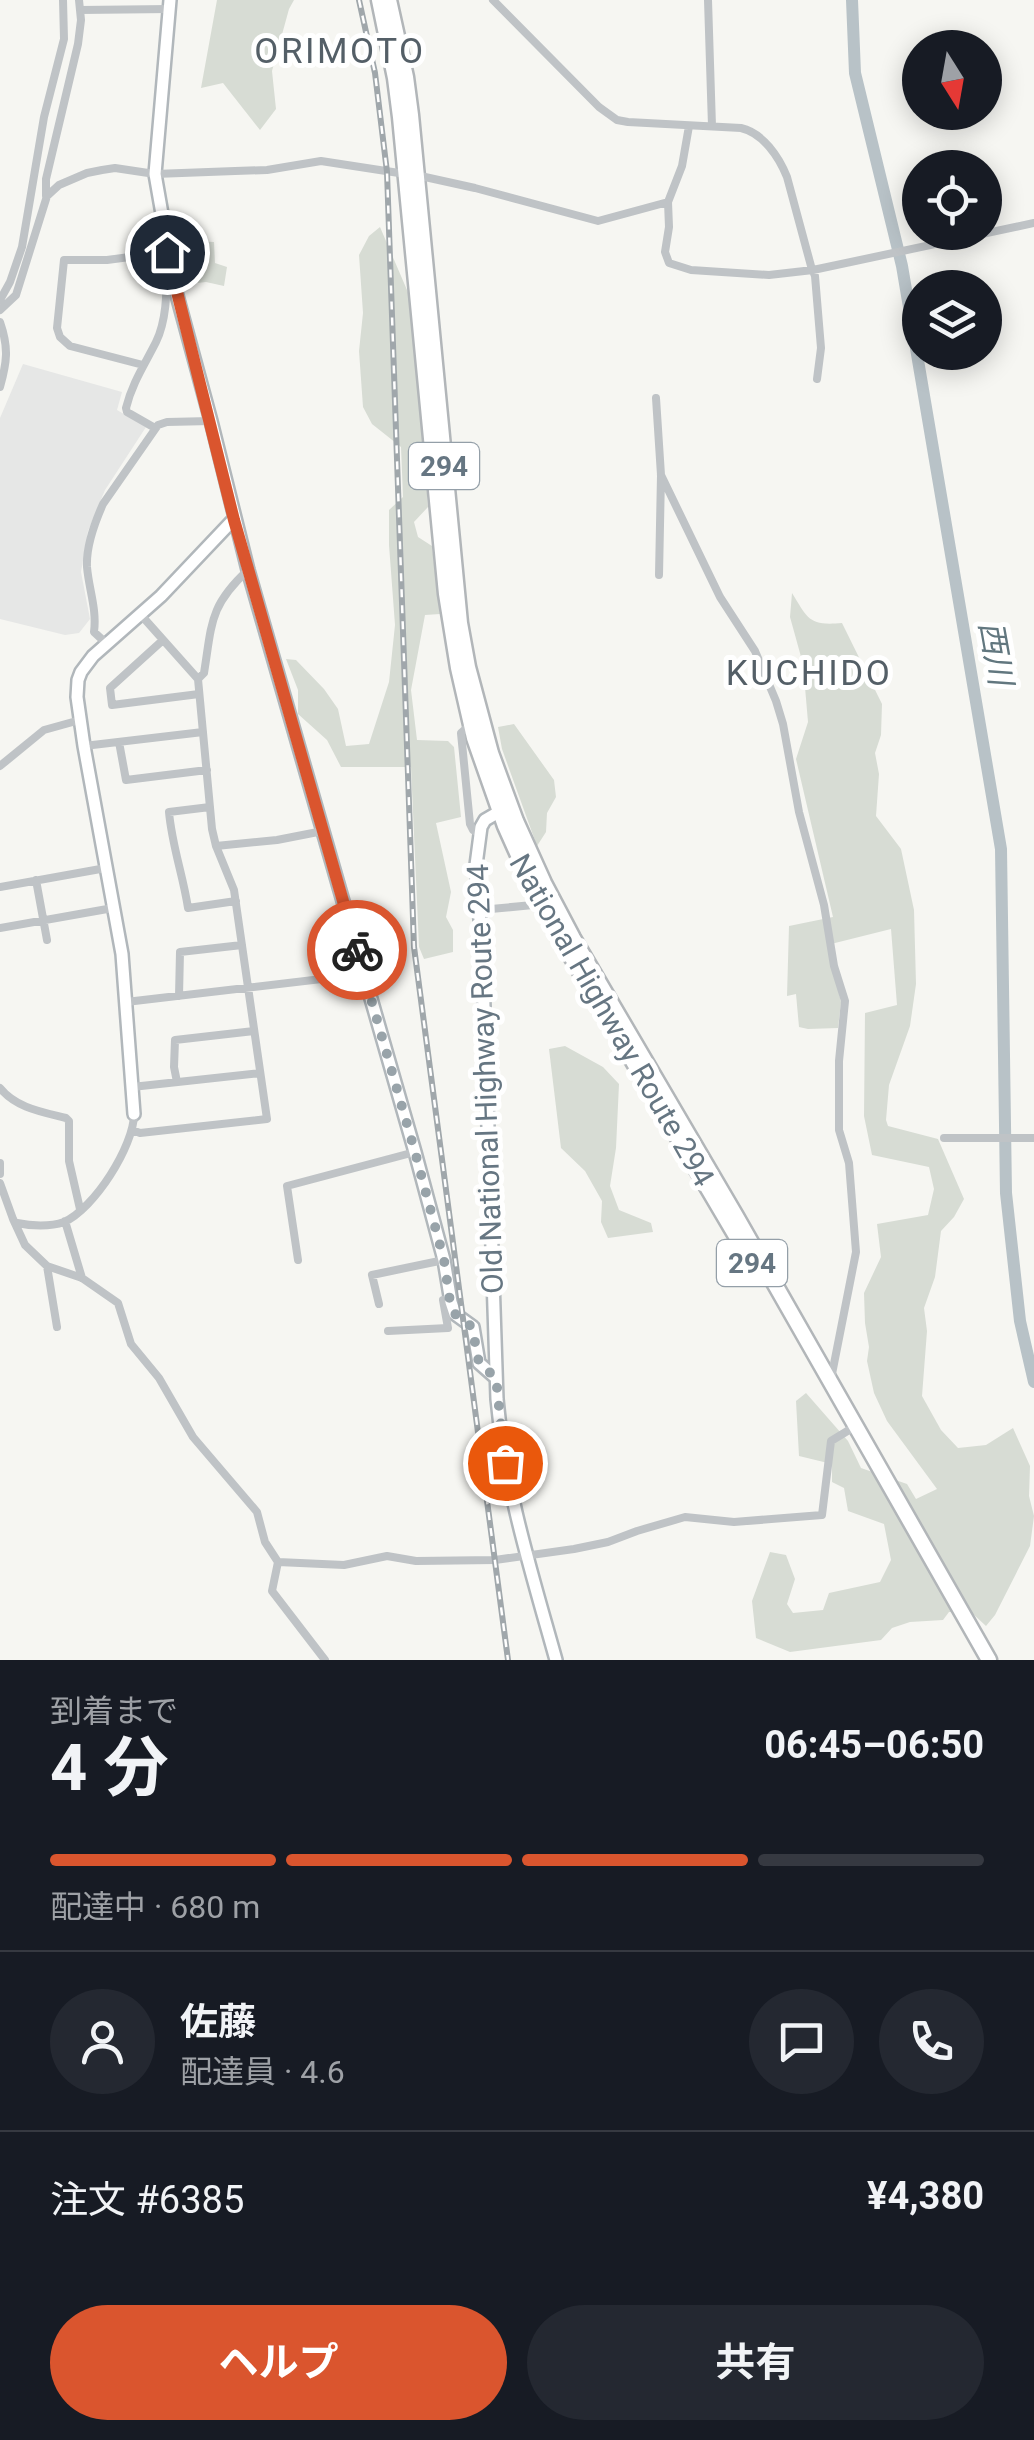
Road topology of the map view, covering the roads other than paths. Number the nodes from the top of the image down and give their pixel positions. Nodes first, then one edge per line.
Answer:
1 (64, 0) edge
2 (379, 0) edge
3 (389, 0) edge
4 (493, 0) edge
5 (708, 0) edge
6 (170, 4) edge
7 (80, 5) edge
8 (689, 126) junction
9 (712, 126) junction
10 (155, 174) junction
11 (411, 175) junction
12 (46, 196) junction
13 (668, 202) junction
14 (1034, 223) edge
15 (167, 252) junction
16 (170, 267) junction
17 (813, 270) junction
18 (0, 300) edge
19 (0, 310) edge
20 (0, 322) edge
21 (143, 365) junction
22 (817, 379) dead end
23 (0, 388) edge
24 (656, 398) dead end
25 (211, 421) junction
26 (155, 428) junction
27 (661, 475) junction
28 (234, 520) junction
29 (248, 570) junction
30 (659, 575) dead end
31 (141, 614) junction
32 (162, 640) junction
33 (107, 644) junction
34 (198, 679) junction
35 (200, 694) junction
36 (80, 720) junction
37 (470, 725) junction
38 (204, 732) junction
39 (119, 742) junction
40 (84, 746) junction
41 (0, 766) edge
42 (207, 770) junction
43 (210, 807) junction
44 (504, 809) junction
45 (323, 831) junction
46 (480, 834) junction
47 (216, 846) junction
48 (106, 868) junction
49 (36, 880) junction
50 (0, 887) edge
51 (236, 902) junction
52 (539, 902) junction
53 (113, 908) junction
54 (480, 910) junction
55 (44, 920) junction
56 (0, 928) edge
57 (47, 940) dead end
58 (242, 945) junction
59 (364, 974) junction
60 (248, 989) junction
61 (178, 996) junction
62 (126, 1002) junction
63 (254, 1030) junction
64 (260, 1073) junction
65 (177, 1082) junction
66 (132, 1087) junction
67 (0, 1088) edge
68 (134, 1114) joint
69 (132, 1130) junction
70 (944, 1138) dead end
71 (1034, 1138) edge
72 (415, 1152) junction
73 (0, 1163) edge
74 (0, 1174) edge
75 (0, 1183) edge
76 (80, 1209) junction
77 (65, 1221) junction
78 (17, 1223) junction
79 (298, 1260) dead end
80 (444, 1260) junction
81 (47, 1266) junction
82 (82, 1278) junction
83 (444, 1300) dead end
84 (379, 1304) dead end
85 (452, 1317) junction
86 (57, 1327) dead end
87 (388, 1331) dead end
88 (496, 1378) junction
89 (831, 1382) junction
90 (849, 1430) junction
91 (526, 1554) junction
92 (278, 1562) junction
93 (967, 1624) junction
94 (325, 1660) edge
95 (556, 1660) edge
96 (989, 1660) edge

1 - 18 street
2 - 11 highway, National Highway Route 294 / 294
3 - 11 highway, National Highway Route 294 / 294
4 - 8 street
5 - 9 street
6 - 7 street
6 - 10 street
7 - 12 street
8 - 9 street
8 - 13 street
9 - 17 street
10 - 11 street
10 - 12 street
10 - 15 street
11 - 13 street
11 - 37 highway, National Highway Route 294 / 294
11 - 44 highway, National Highway Route 294 / 294
12 - 19 street
13 - 17 street
14 - 17 street
15 - 16 street
15 - 21 street
16 - 21 street
16 - 25 street
17 - 22 street
20 - 23 street
21 - 26 street
24 - 27 street
25 - 26 street
25 - 28 street
26 - 33 street
27 - 30 street
27 - 89 street
28 - 29 street
28 - 31 street
29 - 34 street
29 - 45 street
31 - 32 street
31 - 33 street
32 - 34 street
32 - 35 street
33 - 36 street
34 - 35 street
35 - 38 street
36 - 40 street
36 - 41 street
37 - 44 highway, National Highway Route 294 / 294
37 - 46 street
38 - 39 street
38 - 42 street
39 - 40 street
39 - 42 street
40 - 48 street
42 - 43 street
43 - 47 street
43 - 51 street
44 - 46 street, Old National Highway Route 294
44 - 52 highway, National Highway Route 294 / 294
44 - 89 highway, National Highway Route 294 / 294
45 - 47 street
45 - 59 street
46 - 54 street, Old National Highway Route 294
47 - 51 street
48 - 49 street
48 - 53 street
49 - 50 street
49 - 55 street
51 - 58 street
52 - 54 street
52 - 90 highway, National Highway Route 294 / 294
53 - 55 street
53 - 62 street
54 - 88 street, Old National Highway Route 294
55 - 56 street
55 - 57 street
58 - 60 street
58 - 61 street
59 - 60 street
59 - 72 street
60 - 61 street
60 - 63 street
61 - 62 street
62 - 66 street
63 - 64 street
63 - 65 street
64 - 65 street
64 - 69 street
65 - 66 street
66 - 68 street
67 - 76 street
68 - 69 street
69 - 76 street
70 - 71 street
72 - 79 street
72 - 80 street
73 - 74 street
75 - 78 street
76 - 77 street
77 - 78 street
77 - 82 street
78 - 81 street
80 - 84 street
80 - 85 street
81 - 82 street
81 - 86 street
82 - 92 street
83 - 85 street
85 - 87 street
85 - 88 street
88 - 91 street, Old National Highway Route 294
89 - 93 highway, National Highway Route 294 / 294
90 - 91 street
90 - 93 highway, National Highway Route 294 / 294
91 - 92 street
91 - 95 street, Old National Highway Route 294
92 - 94 street
93 - 96 highway, National Highway Route 294 / 294

